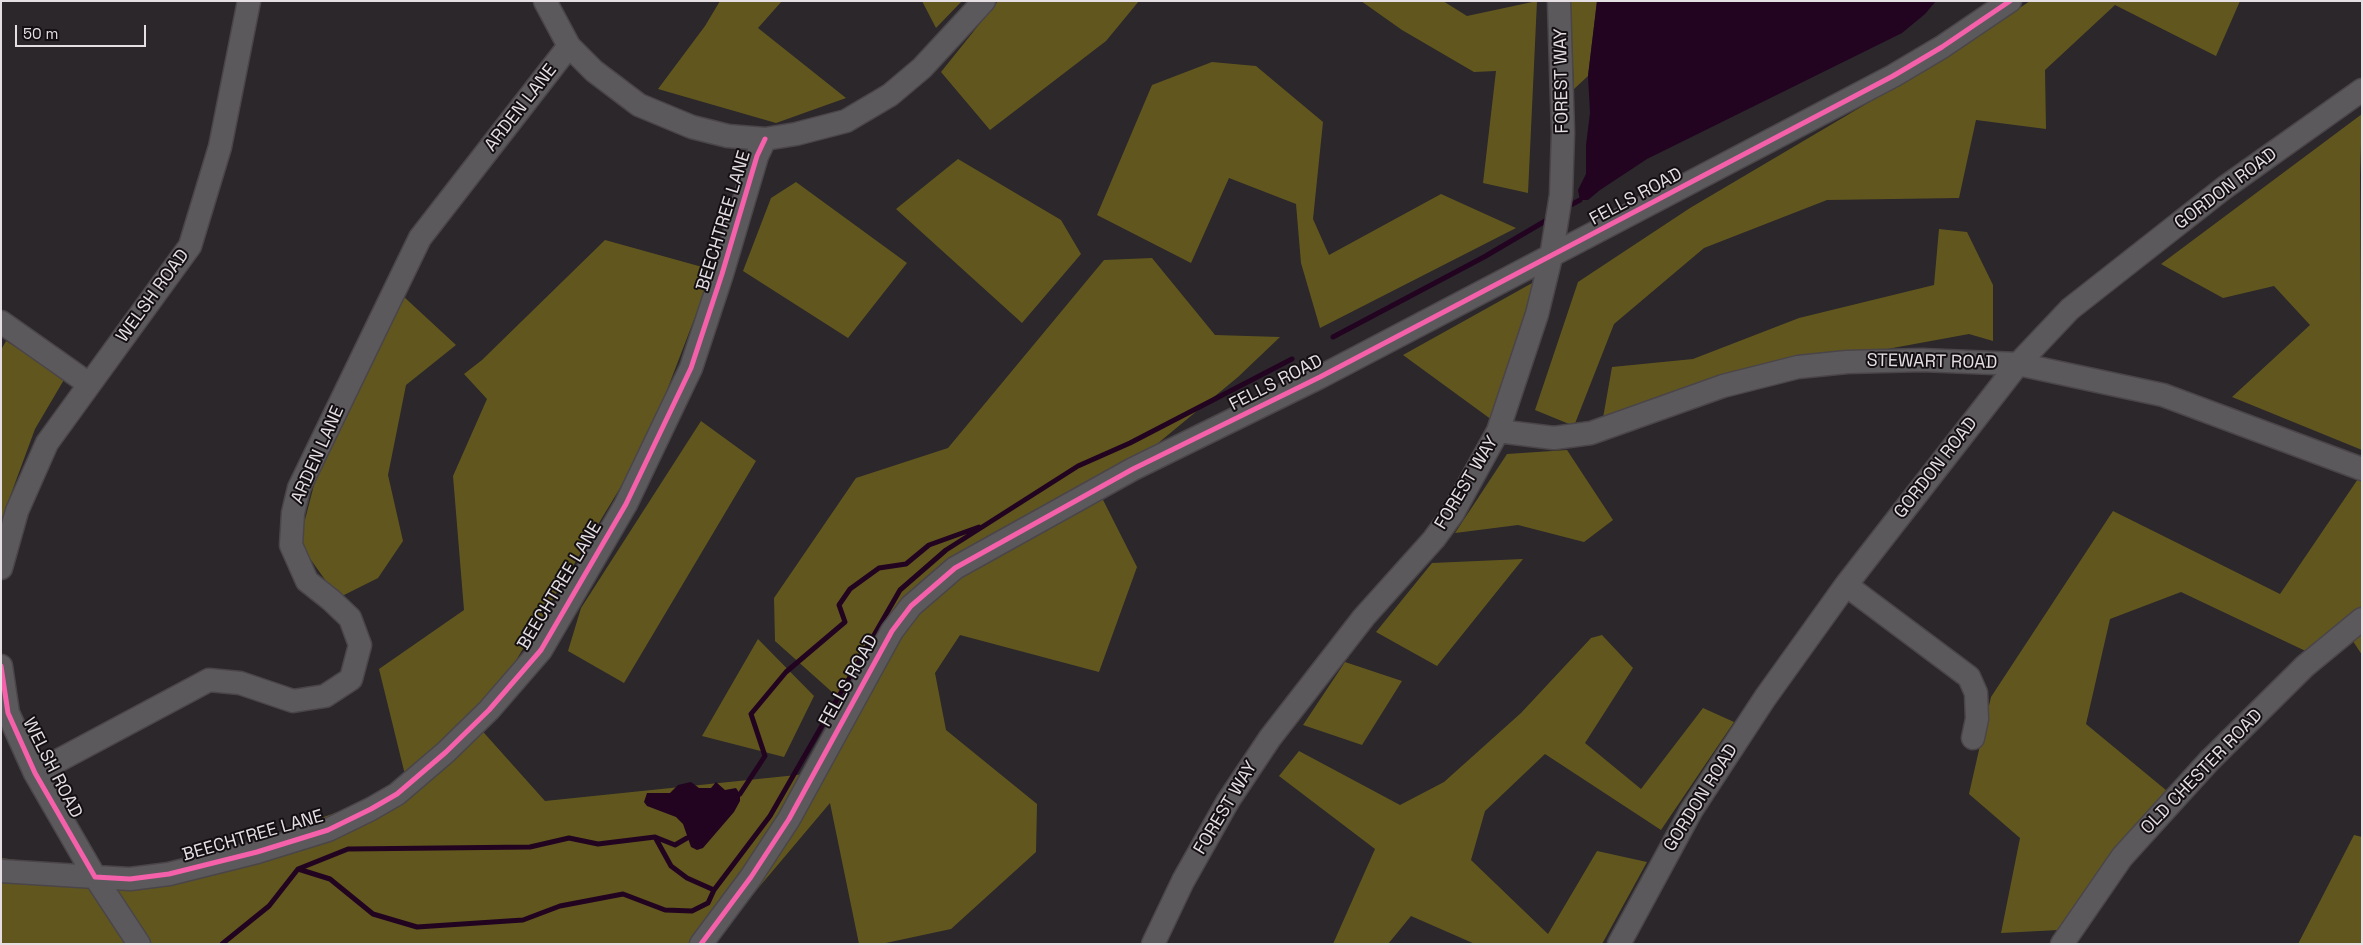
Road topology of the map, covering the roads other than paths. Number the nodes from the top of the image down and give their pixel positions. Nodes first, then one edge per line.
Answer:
1 (250, 1) edge
2 (545, 1) edge
3 (984, 1) edge
4 (1559, 1) edge
5 (2010, 1) edge
6 (569, 46) junction
7 (2362, 90) edge
8 (765, 139) junction
9 (1551, 257) junction
10 (1, 322) edge
11 (2018, 364) junction
12 (89, 384) junction
13 (1498, 431) junction
14 (2362, 469) edge
15 (1, 568) edge
16 (1846, 585) junction
17 (2362, 619) edge
18 (1, 666) edge
19 (1973, 738) dead end
20 (35, 773) junction
21 (1, 871) edge
22 (95, 877) junction
23 (140, 944) edge
24 (701, 944) edge
25 (1153, 944) edge
26 (1619, 944) edge
27 (2062, 944) edge

1 - 12 street, WELSH ROAD
2 - 6 street
3 - 8 street
4 - 9 street, FOREST WAY
5 - 9 street, FELLS ROAD
6 - 8 street
6 - 20 street, ARDEN LANE
7 - 11 street, GORDON ROAD
8 - 22 street, BEECHTREE LANE
9 - 13 street, FOREST WAY
9 - 24 street, FELLS ROAD
10 - 12 street
11 - 13 street, STEWART ROAD
11 - 14 street, STEWART ROAD
11 - 16 street, GORDON ROAD
12 - 15 street, WELSH ROAD
13 - 25 street, FOREST WAY
16 - 19 street
16 - 26 street, GORDON ROAD
17 - 27 street, OLD CHESTER ROAD
18 - 20 street, WELSH ROAD
20 - 22 street, WELSH ROAD
21 - 22 street
22 - 23 street

